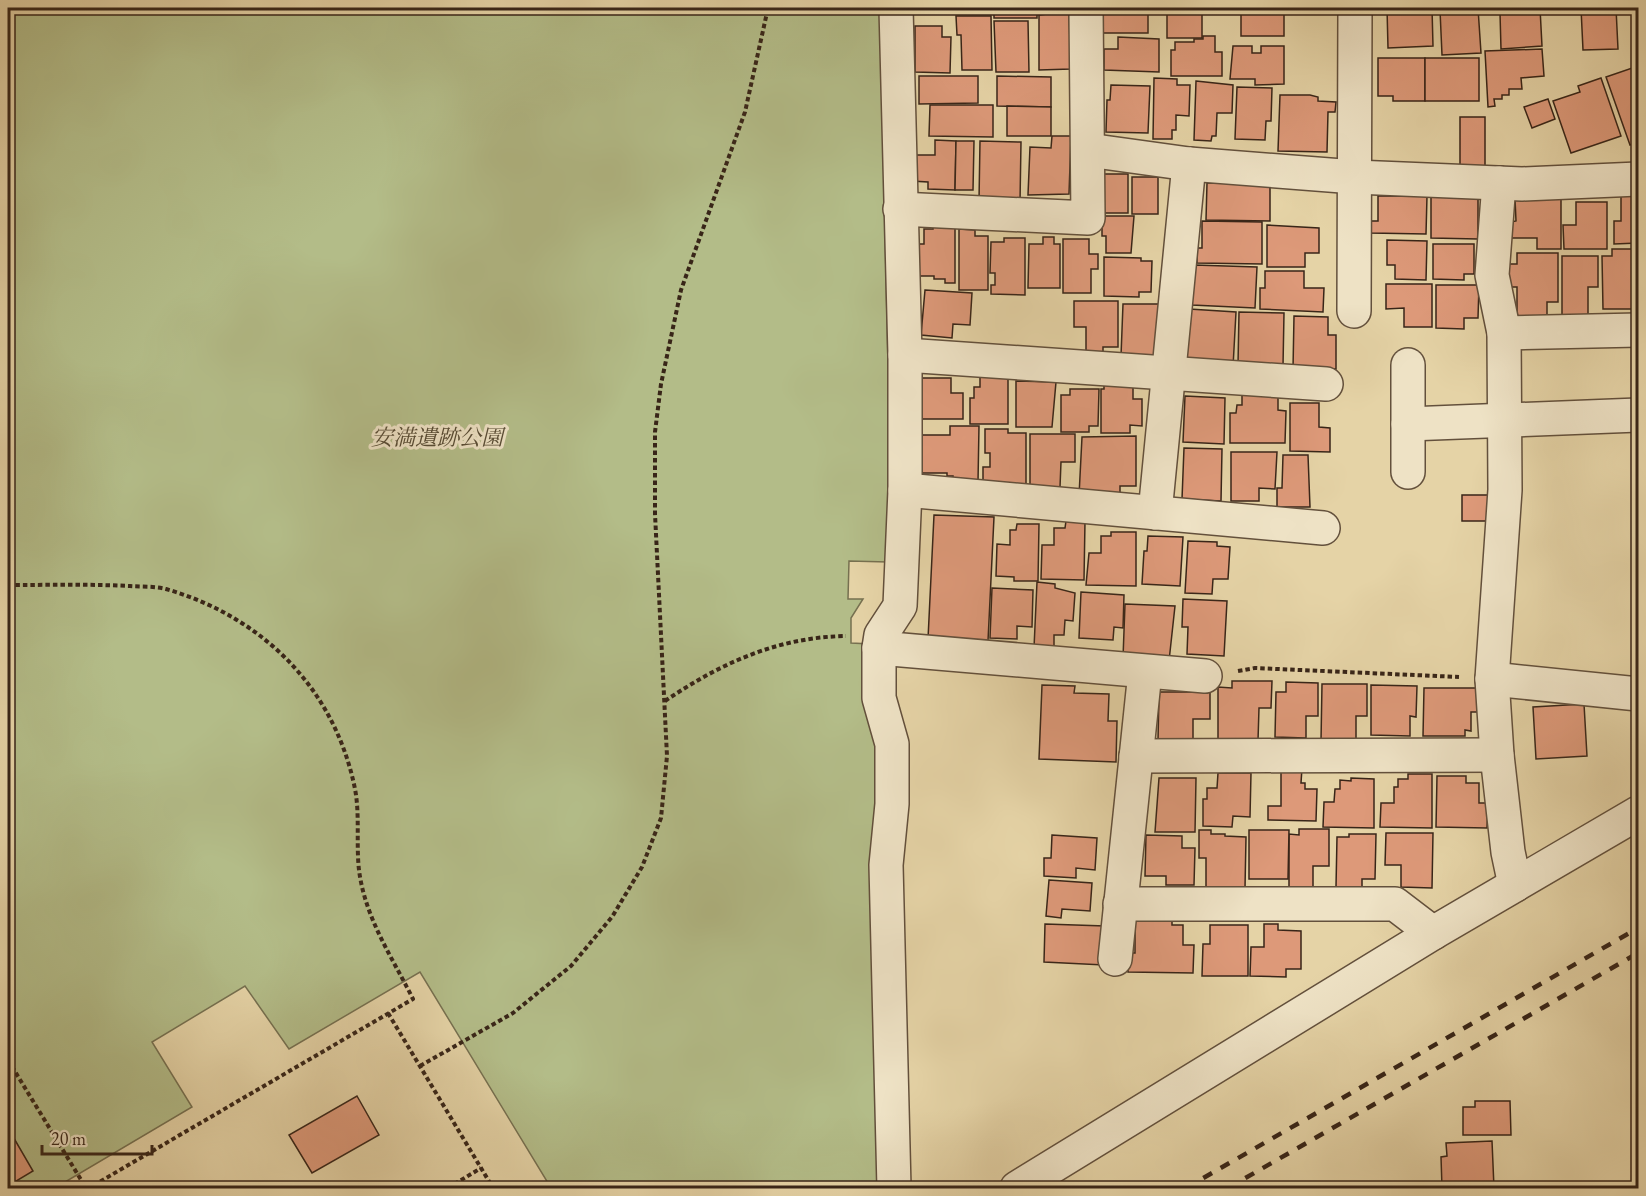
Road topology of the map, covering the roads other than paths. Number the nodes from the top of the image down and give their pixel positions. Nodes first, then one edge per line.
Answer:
1 (896, 8) edge
2 (1086, 8) edge
3 (1354, 8) edge
4 (1088, 150) junction
5 (1189, 164) junction
6 (1356, 177) junction
7 (1638, 178) edge
8 (1499, 183) junction
9 (900, 208) junction
10 (1354, 311) dead end
11 (1638, 330) edge
12 (1504, 333) junction
13 (905, 355) junction
14 (1408, 365) dead end
15 (1168, 374) junction
16 (1326, 384) dead end
17 (1638, 415) edge
18 (1505, 420) junction
19 (1408, 424) junction
20 (1408, 472) dead end
21 (905, 490) junction
22 (1155, 513) junction
23 (1323, 528) dead end
24 (880, 641) junction
25 (1145, 672) junction
26 (1205, 676) road end
27 (1492, 679) junction
28 (1638, 694) edge
29 (1497, 755) junction
30 (1136, 756) junction
31 (1638, 813) edge
32 (1515, 885) junction
33 (1120, 904) junction
34 (1433, 933) junction
35 (1115, 959) dead end
36 (894, 1188) edge
37 (1017, 1188) edge

1 - 9 street
2 - 4 street
3 - 6 street
4 - 5 street
4 - 9 street
5 - 6 street
5 - 15 street
6 - 8 street
6 - 10 street
7 - 8 street
8 - 12 street
9 - 13 street
11 - 12 street
12 - 18 street
13 - 15 street
13 - 21 street
14 - 19 street
15 - 16 street
15 - 22 street
17 - 18 street
18 - 19 street
18 - 27 street
19 - 20 street
21 - 22 street
21 - 24 street
22 - 23 street
24 - 25 street
24 - 36 street
25 - 26 street
25 - 30 street
27 - 28 street
27 - 29 street
29 - 30 street
29 - 32 street
30 - 33 street
31 - 32 street
32 - 34 street
33 - 34 street
33 - 35 street
34 - 37 street

